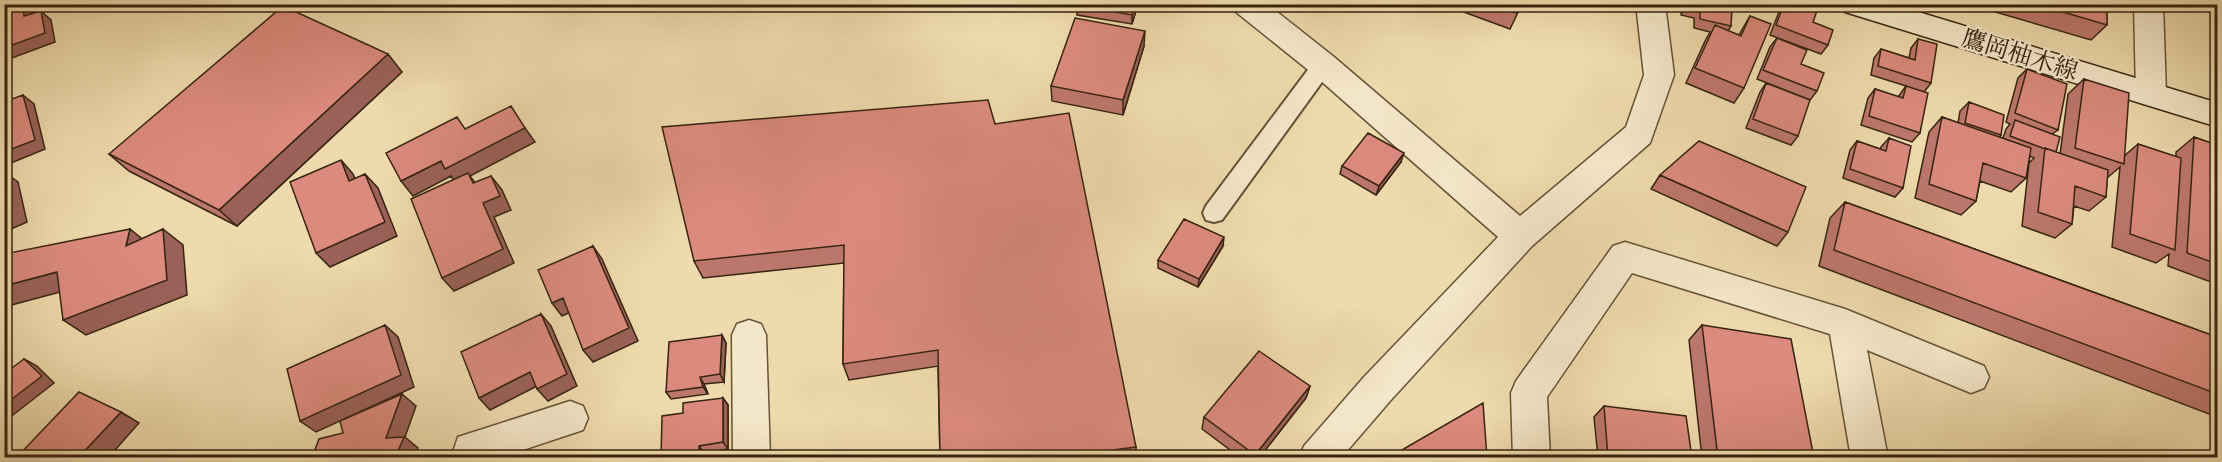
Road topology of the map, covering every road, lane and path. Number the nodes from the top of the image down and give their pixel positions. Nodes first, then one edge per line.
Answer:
1 (1246, 4) edge
2 (1650, 4) edge
3 (1855, 4) edge
4 (2148, 4) edge
5 (1323, 65) junction
6 (2151, 94) junction
7 (2217, 115) edge
8 (1215, 213) dead end
9 (1520, 236) junction
10 (1845, 324) junction
11 (749, 335) dead end
12 (1971, 377) dead end
13 (570, 418) dead end
14 (469, 458) edge
15 (752, 458) edge
16 (1317, 458) edge
17 (1532, 458) edge
18 (1870, 458) edge

1 - 5 street
2 - 9 street
3 - 6 street, 鷹岡柚木線
4 - 6 street
5 - 8 lane
5 - 9 street
6 - 7 street, 鷹岡柚木線
9 - 16 street
10 - 12 street
10 - 17 street
10 - 18 street
11 - 15 street
13 - 14 street

